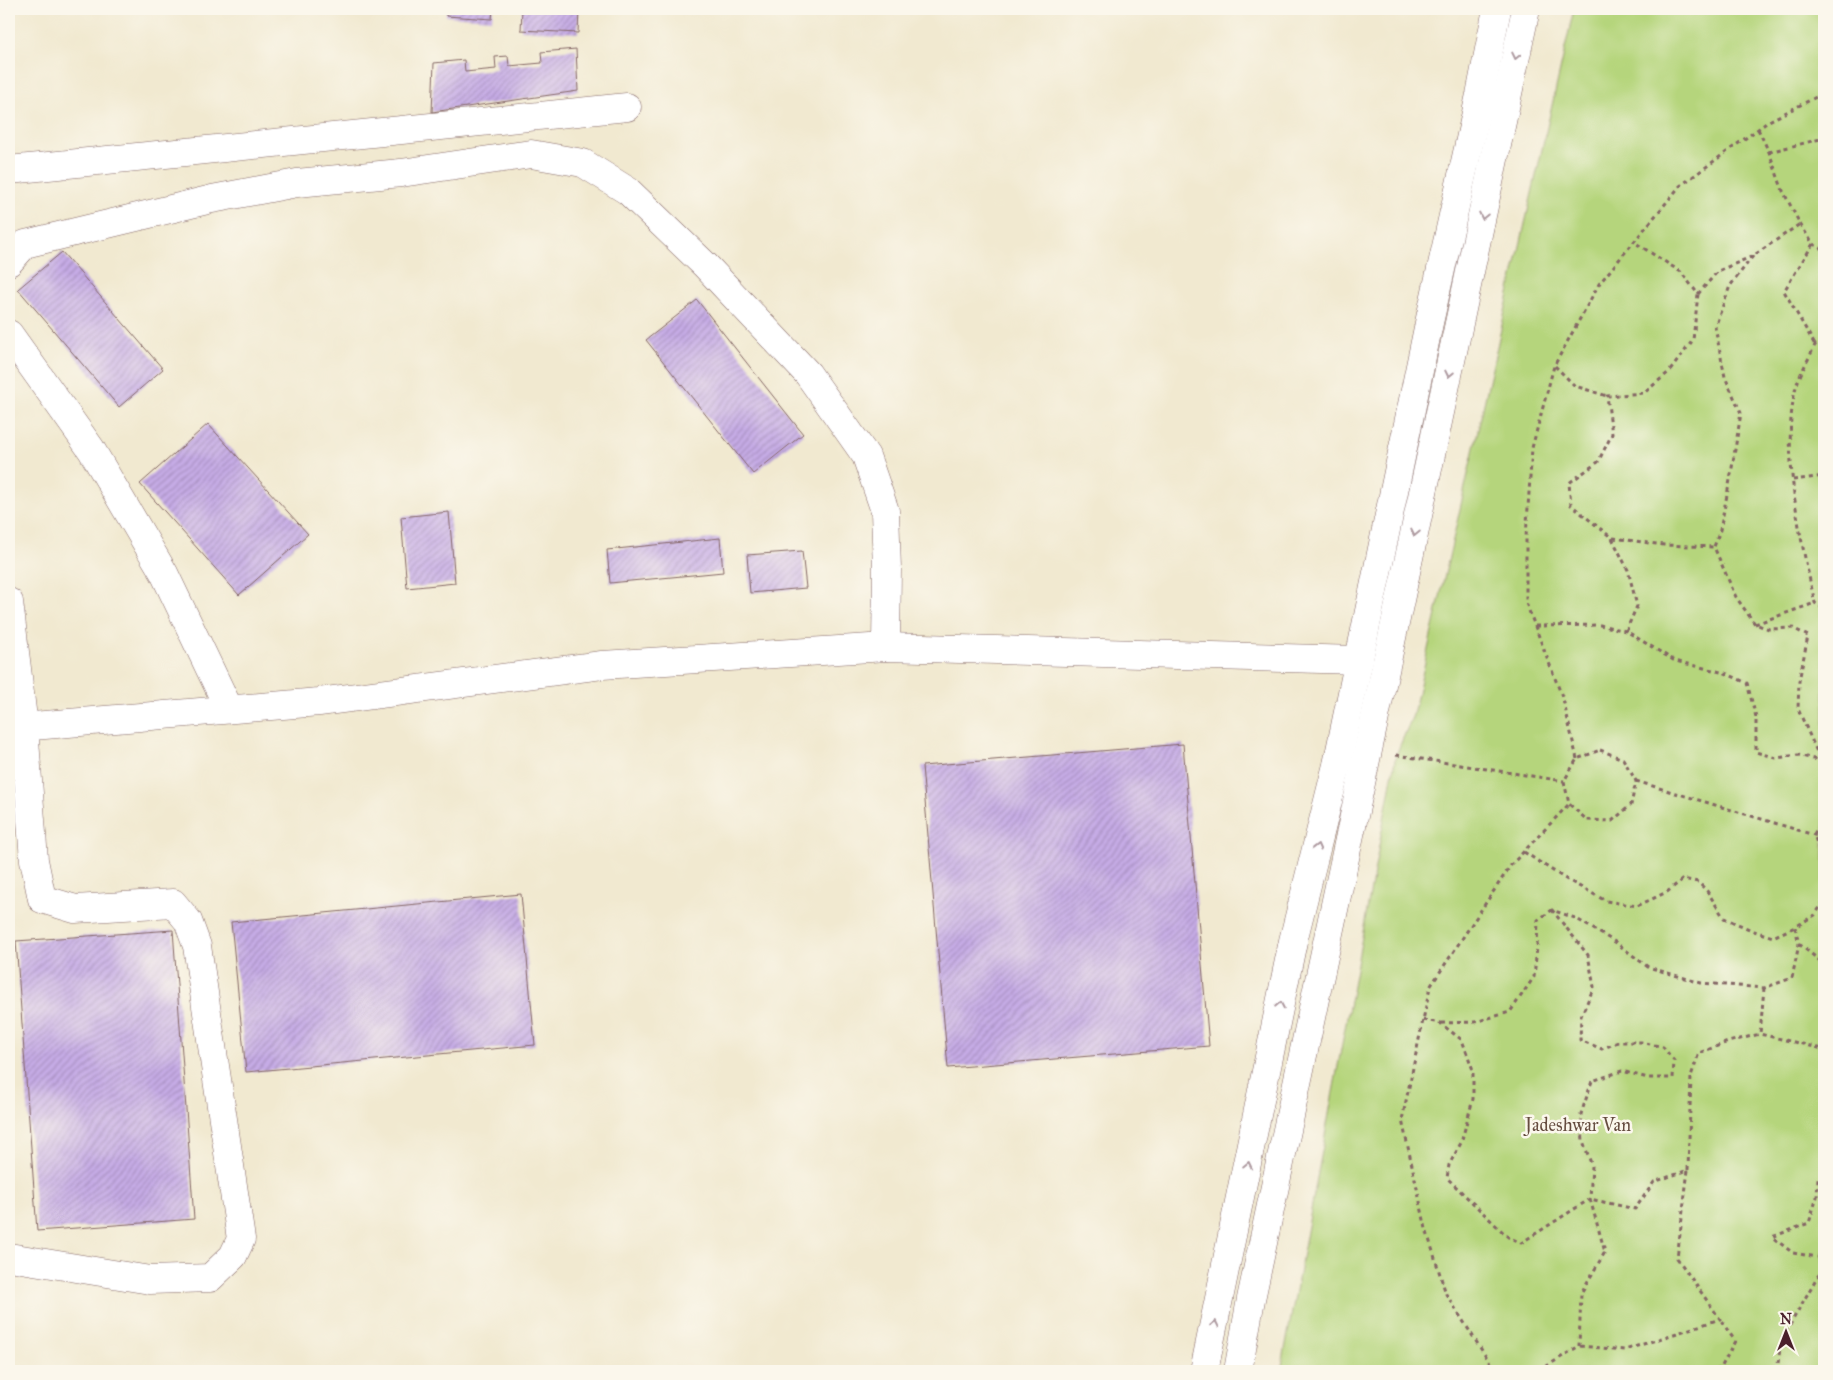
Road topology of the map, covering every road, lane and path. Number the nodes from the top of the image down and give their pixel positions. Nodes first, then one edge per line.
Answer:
1 (1497, 9) edge
2 (1526, 9) edge
3 (1824, 93) edge
4 (627, 107) dead end
5 (1758, 129) junction
6 (1824, 138) edge
7 (1769, 152) junction
8 (9, 170) edge
9 (1800, 224) junction
10 (1634, 242) junction
11 (1813, 244) junction
12 (1824, 250) edge
13 (1753, 256) junction
14 (9, 262) edge
15 (1698, 294) junction
16 (9, 334) edge
17 (1824, 342) edge
18 (1815, 345) junction
19 (1554, 366) junction
20 (1607, 396) junction
21 (1824, 476) edge
22 (1793, 480) junction
23 (1612, 538) junction
24 (1714, 547) junction
25 (9, 602) edge
26 (1815, 603) junction
27 (1824, 608) edge
28 (1755, 624) junction
29 (1535, 626) junction
30 (1626, 631) junction
31 (886, 647) junction
32 (1359, 660) junction
33 (229, 710) junction
34 (17, 728) edge
35 (1396, 755) dead end
36 (1577, 759) junction
37 (1821, 761) junction
38 (1824, 772) edge
39 (1564, 780) junction
40 (1636, 780) junction
41 (1568, 804) junction
42 (1824, 817) edge
43 (1814, 834) junction
44 (1824, 838) edge
45 (1524, 852) junction
46 (1824, 867) edge
47 (1824, 901) edge
48 (1552, 910) junction
49 (1795, 927) junction
50 (1799, 944) junction
51 (1824, 964) edge
52 (1764, 988) junction
53 (1423, 1020) junction
54 (1440, 1023) junction
55 (1760, 1034) junction
56 (1824, 1053) edge
57 (1688, 1170) junction
58 (1824, 1174) edge
59 (1590, 1199) junction
60 (9, 1257) edge
61 (1824, 1258) edge
62 (1824, 1270) edge
63 (1720, 1319) junction
64 (1579, 1346) junction
65 (1204, 1371) edge
66 (1238, 1371) edge
67 (1495, 1371) edge
68 (1540, 1371) edge
69 (1716, 1371) edge
70 (1777, 1371) edge

1 - 32 street
2 -> 66 street
3 - 5 path
4 - 8 street
5 - 7 path
5 - 10 path
6 - 7 path
7 - 9 path
9 - 11 path
9 - 13 path
10 - 15 path
10 - 19 path
11 - 12 path
11 - 18 path
13 - 15 path
13 - 24 path
14 - 31 street
15 - 20 path
16 - 33 street
17 - 18 path
18 - 22 path
19 - 20 path
19 - 29 path
20 - 23 path
21 - 22 path
22 - 26 path
23 - 24 path
23 - 30 path
24 - 28 path
25 - 34 street
26 - 27 path
26 - 28 path
28 - 37 path
29 - 30 path
29 - 36 path
30 - 37 path
31 - 32 street
31 - 33 street
65 -> 32 street
33 - 34 street
34 - 60 street
35 - 39 path
36 - 39 path
36 - 40 path
37 - 38 path
39 - 41 path
40 - 41 path
40 - 43 path
41 - 45 path
42 - 43 path
43 - 44 path
43 - 46 path
45 - 49 path
45 - 53 path
47 - 49 path
48 - 52 path
48 - 54 path
48 - 59 path
49 - 50 path
50 - 51 path
50 - 52 path
52 - 55 path
53 - 54 path
53 - 67 path
54 - 59 path
55 - 56 path
55 - 57 path
57 - 59 path
57 - 63 path
58 - 61 path
59 - 64 path
62 - 70 path
63 - 64 path
63 - 69 path
64 - 68 path

